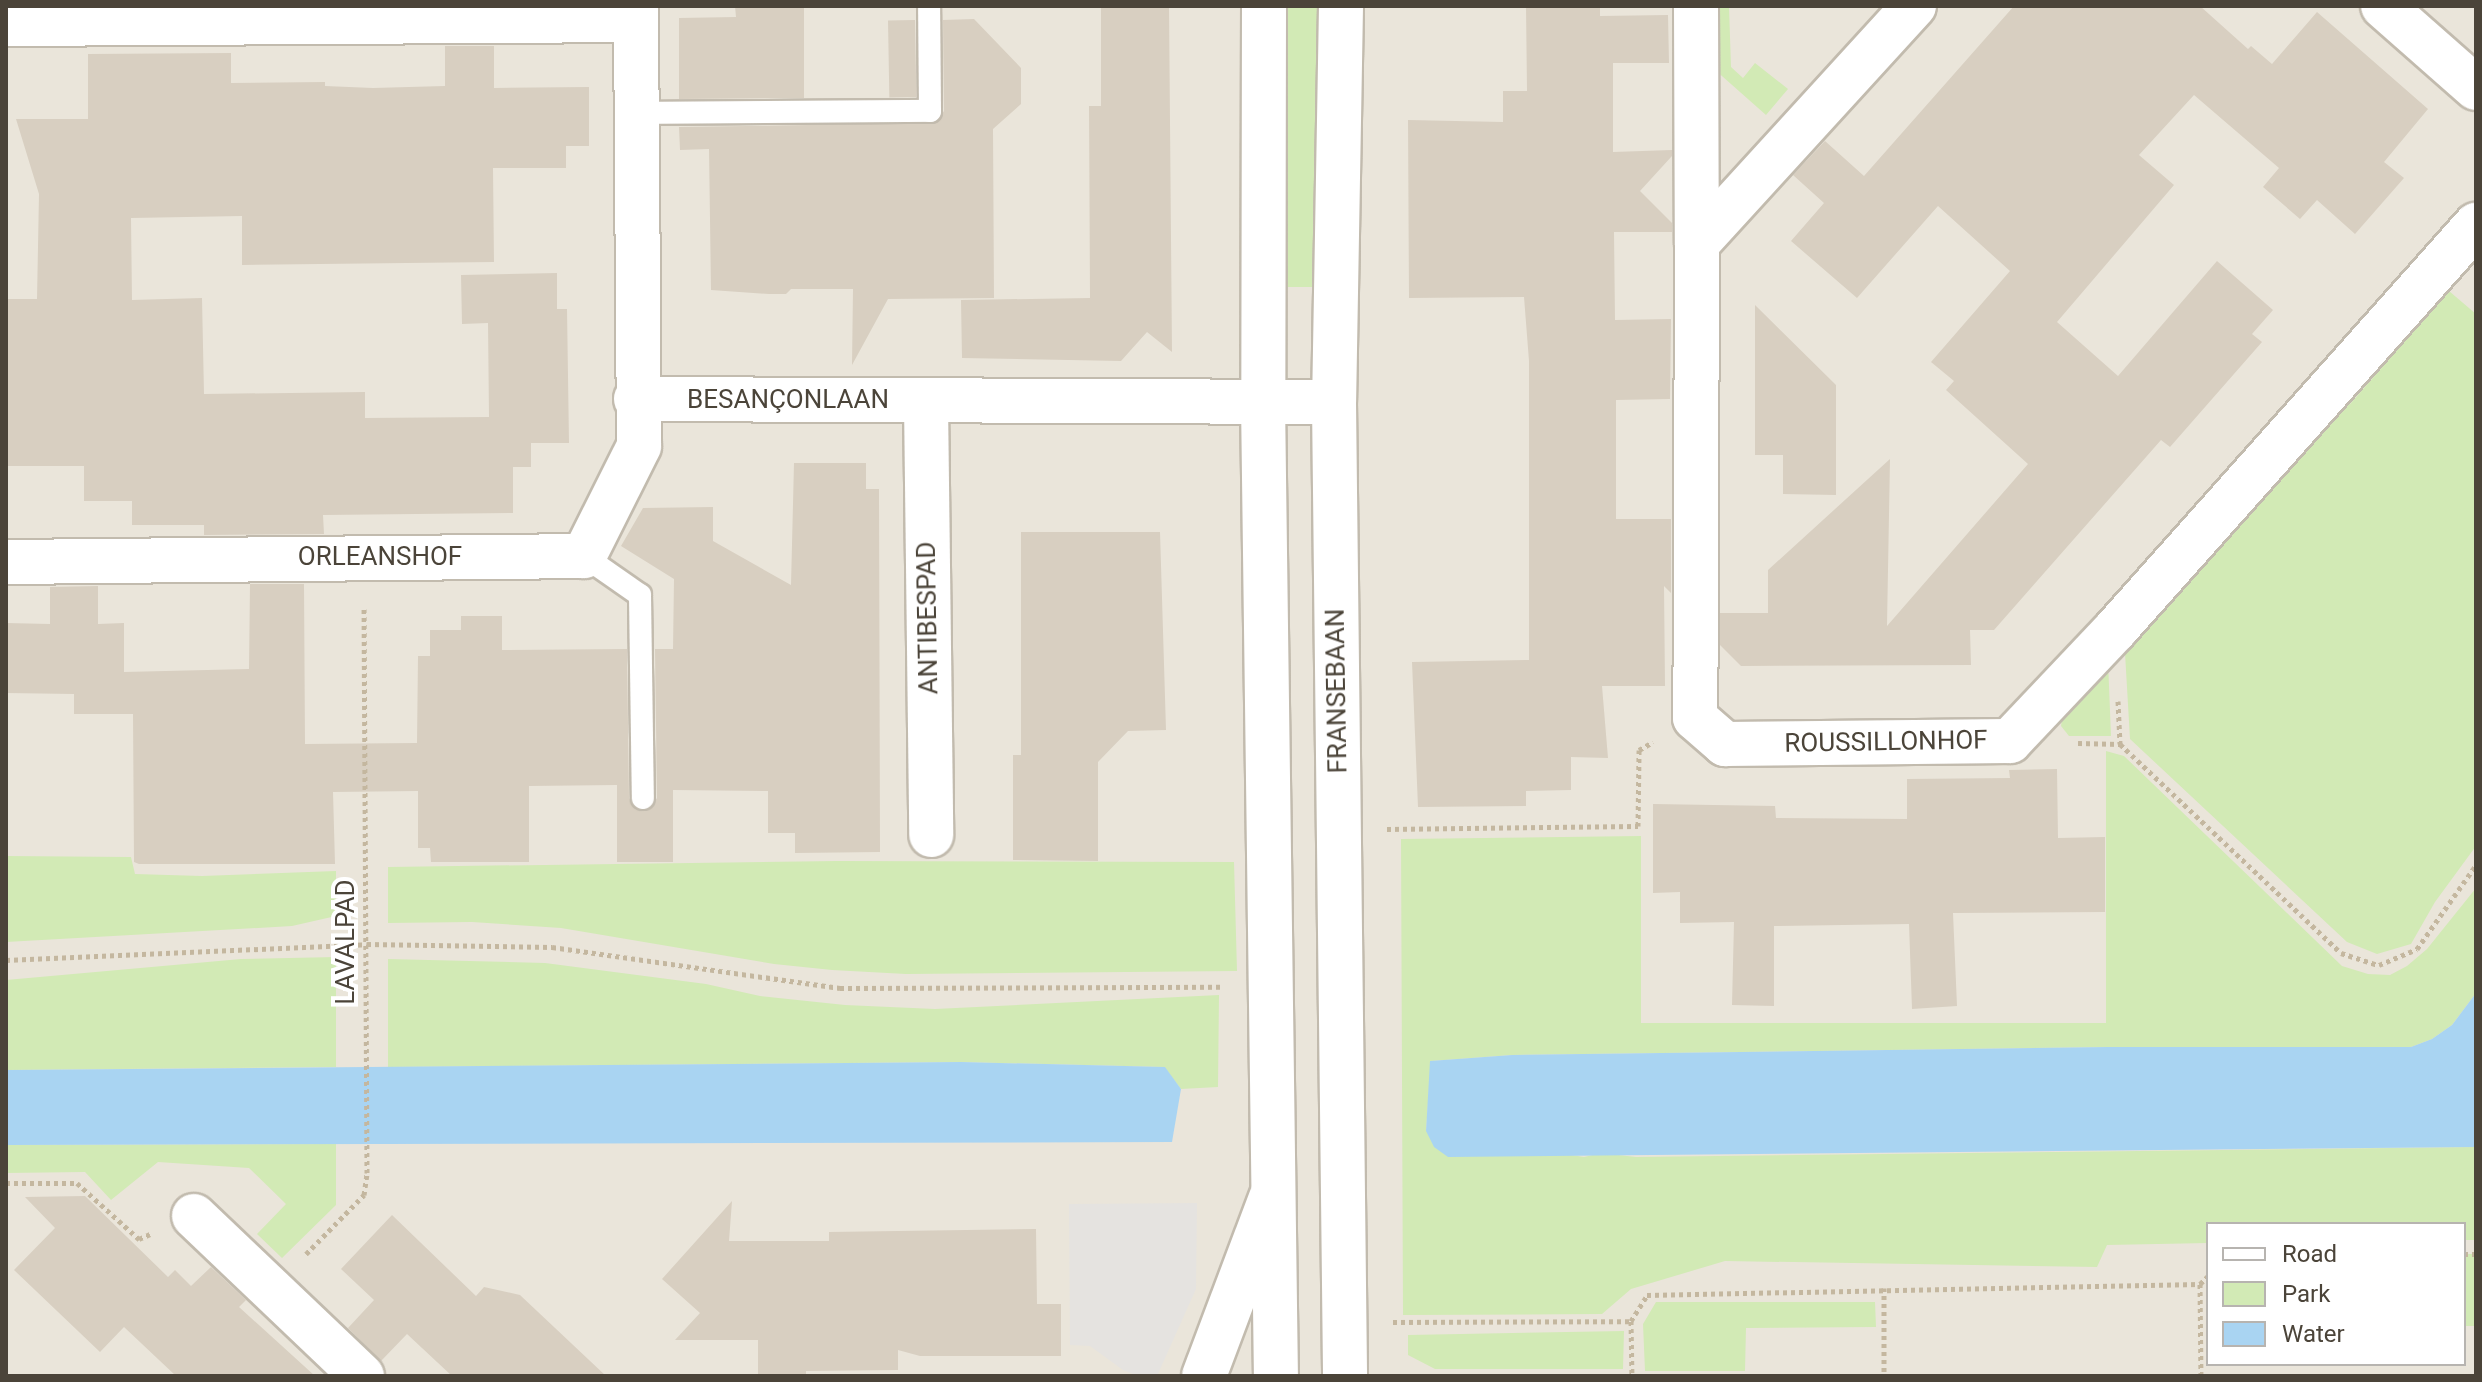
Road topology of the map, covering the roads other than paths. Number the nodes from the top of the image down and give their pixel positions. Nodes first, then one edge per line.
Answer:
1 (929, 6) edge
2 (1264, 6) edge
3 (1341, 6) edge
4 (1696, 6) edge
5 (1914, 6) edge
6 (2383, 6) edge
7 (636, 13) edge
8 (6, 24) edge
9 (2476, 88) edge
10 (636, 113) junction
11 (2476, 225) edge
12 (1697, 244) junction
13 (636, 399) junction
14 (1263, 401) junction
15 (926, 402) junction
16 (1334, 402) junction
17 (584, 556) junction
18 (6, 562) edge
19 (643, 798) dead end
20 (931, 835) dead end
21 (1271, 1198) junction
22 (194, 1216) road end
23 (362, 1376) edge
24 (1204, 1376) edge
25 (1276, 1376) edge
26 (1345, 1376) edge

1 - 10 lane
2 - 14 street
3 - 16 street, FRANSEBAAN
4 - 12 street
5 - 12 street
6 - 9 street
7 - 8 street
7 - 10 street
10 - 13 street
11 - 12 street, ROUSSILLONHOF
13 - 15 street, BESANÇONLAAN
13 - 17 street
14 - 15 street, BESANÇONLAAN
14 - 16 street, BESANÇONLAAN
14 - 21 street
15 - 20 street, ANTIBESPAD
16 - 26 street, FRANSEBAAN
17 - 18 street, ORLEANSHOF
17 - 19 lane
21 - 24 street
21 - 25 street
22 - 23 street

